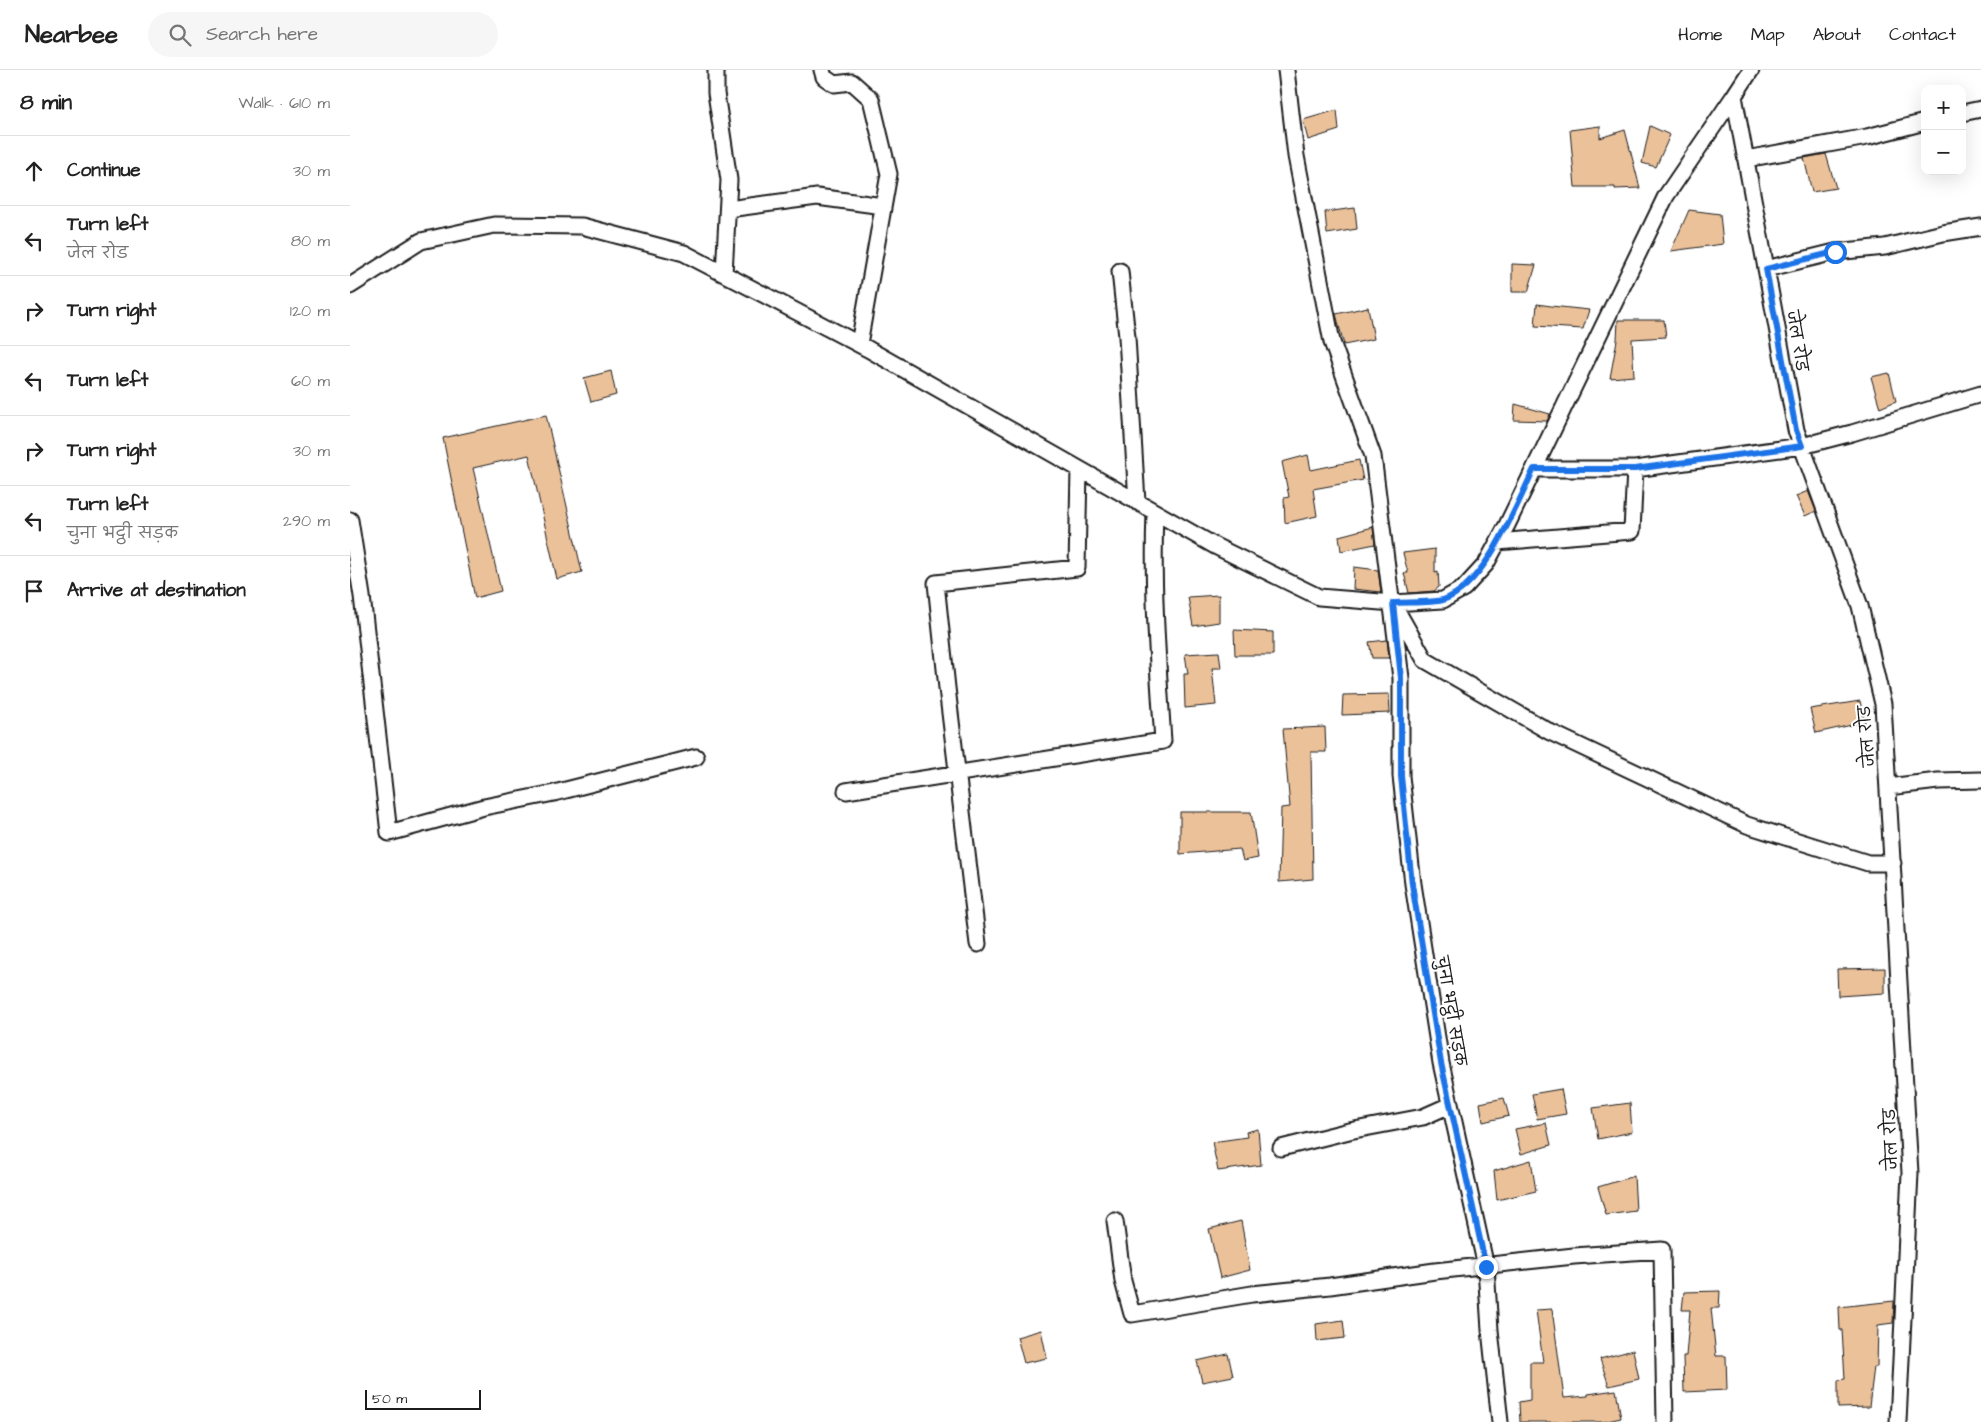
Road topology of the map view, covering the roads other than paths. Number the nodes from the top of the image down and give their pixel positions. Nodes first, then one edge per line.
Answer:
1 (716, 70) edge
2 (822, 70) edge
3 (1286, 70) edge
4 (1751, 70) edge
5 (1734, 96) junction
6 (1981, 109) edge
7 (1966, 112) edge
8 (1921, 123) edge
9 (1746, 159) junction
10 (883, 206) junction
11 (728, 209) junction
12 (1981, 227) edge
13 (1766, 269) junction
14 (1120, 271) dead end
15 (724, 274) junction
16 (350, 286) edge
17 (859, 344) junction
18 (1981, 394) edge
19 (1802, 446) junction
20 (1079, 469) junction
21 (1534, 469) junction
22 (1635, 469) junction
23 (1137, 502) junction
24 (1155, 512) junction
25 (350, 520) edge
26 (1497, 542) junction
27 (1393, 603) junction
28 (696, 757) dead end
29 (957, 772) junction
30 (1981, 780) edge
31 (1888, 787) junction
32 (846, 791) dead end
33 (1893, 863) junction
34 (978, 944) dead end
35 (1450, 1105) junction
36 (1281, 1148) dead end
37 (1115, 1221) dead end
38 (1486, 1267) junction
39 (1500, 1422) edge
40 (1665, 1422) edge
41 (1898, 1422) edge

1 - 11 street
2 - 10 street
3 - 27 street, चुना भट्ठी सड़क
4 - 5 street
5 - 9 street, जेल रोड
5 - 21 street
6 - 7 street
8 - 9 street
9 - 13 street, जेल रोड
10 - 11 street
10 - 17 street
11 - 15 street
12 - 13 street
13 - 19 street, जेल रोड
14 - 23 street
15 - 16 street
15 - 17 street
17 - 20 street
18 - 19 street
19 - 22 street
19 - 31 street, जेल रोड
20 - 23 street
20 - 29 street
21 - 22 street
21 - 26 street
22 - 26 street
23 - 24 street
24 - 27 street
24 - 29 street
25 - 28 street
26 - 27 street
27 - 33 street
27 - 35 street, चुना भट्ठी सड़क
29 - 32 street
29 - 34 street
30 - 31 street
31 - 33 street, जेल रोड
33 - 41 street, जेल रोड
35 - 36 street
35 - 38 street, चुना भट्ठी सड़क
37 - 38 street
38 - 39 street, चुना भट्ठी सड़क
38 - 40 street

